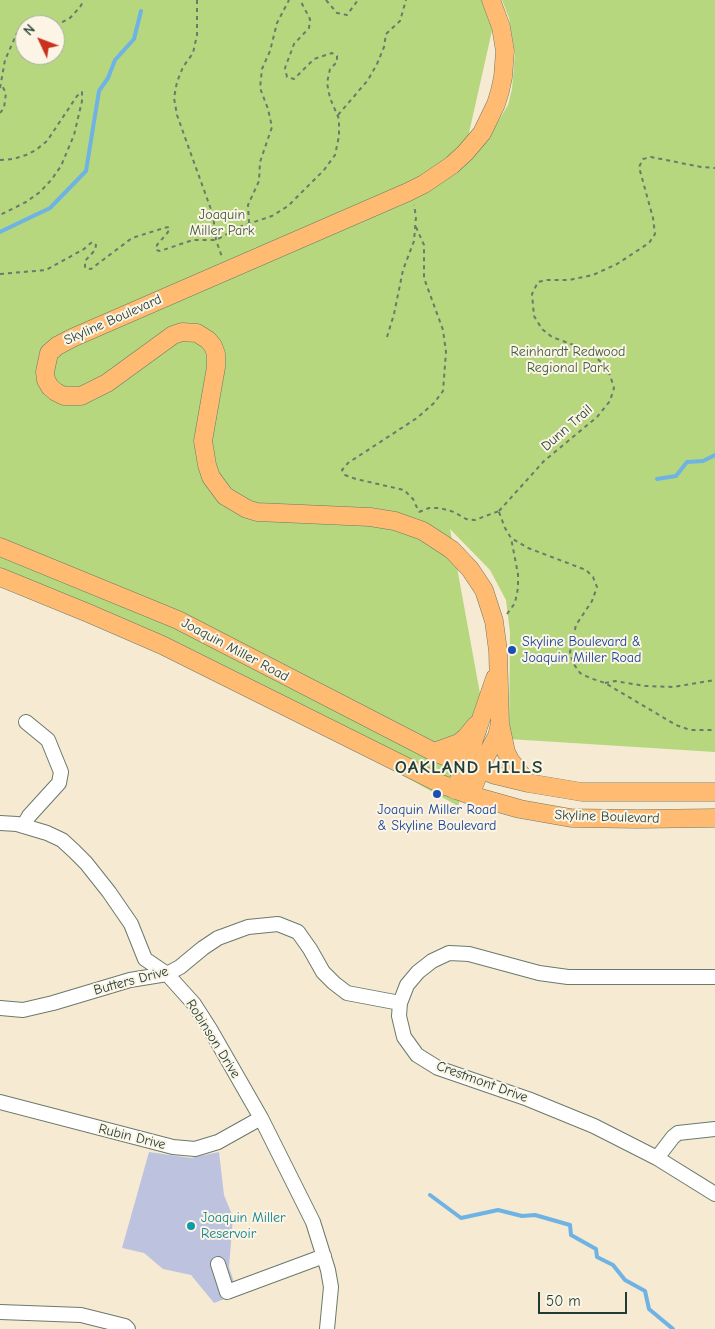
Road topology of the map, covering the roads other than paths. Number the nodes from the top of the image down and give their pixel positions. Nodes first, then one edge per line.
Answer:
1 (491, 0) edge
2 (0, 547) edge
3 (0, 577) edge
4 (498, 668) junction
5 (480, 718) junction
6 (26, 722) dead end
7 (500, 724) junction
8 (434, 752) junction
9 (472, 767) junction
10 (528, 784) junction
11 (463, 792) junction
12 (715, 792) edge
13 (715, 818) edge
14 (0, 823) edge
15 (23, 826) junction
16 (167, 974) junction
17 (715, 977) edge
18 (400, 1003) junction
19 (0, 1008) edge
20 (0, 1102) edge
21 (261, 1118) junction
22 (715, 1129) edge
23 (657, 1158) junction
24 (715, 1194) edge
25 (324, 1256) junction
26 (218, 1264) dead end
27 (0, 1312) edge
28 (128, 1329) edge
29 (327, 1329) edge

1 - 4 main road, Skyline Boulevard
2 - 8 main road, Joaquin Miller Road
3 - 11 main road, Joaquin Miller Road
4 - 5 main road, Skyline Boulevard
4 - 7 main road, Skyline Boulevard
5 - 8 main road
5 - 9 main road, Skyline Boulevard
6 - 15 street
7 - 9 main road, Skyline Boulevard
7 - 10 main road
8 - 9 main road, Joaquin Miller Road
9 - 10 main road, Skyline Boulevard
9 - 11 main road, Skyline Boulevard
10 - 12 main road, Skyline Boulevard
11 - 13 main road, Skyline Boulevard
14 - 15 street, Robinson Drive
15 - 16 street, Robinson Drive
16 - 18 street, Butters Drive
16 - 19 street, Butters Drive
16 - 21 street, Robinson Drive
17 - 18 street, Crestmont Drive
18 - 23 street, Crestmont Drive
20 - 21 street, Rubin Drive
21 - 25 street, Robinson Drive
22 - 23 street
23 - 24 street, Crestmont Drive
25 - 26 street
25 - 29 street, Robinson Drive
27 - 28 street

